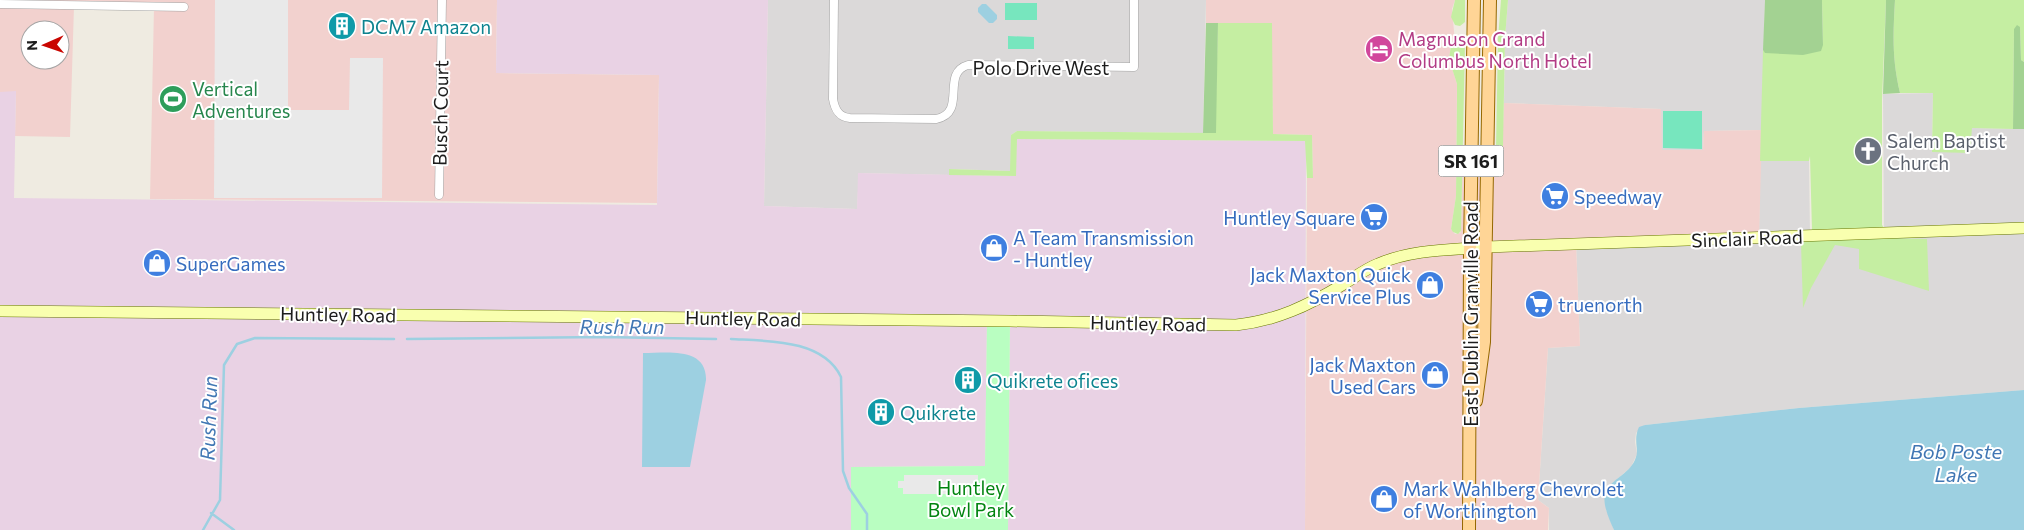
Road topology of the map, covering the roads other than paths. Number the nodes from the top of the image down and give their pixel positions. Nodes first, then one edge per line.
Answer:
1 (442, 0) edge
2 (834, 0) edge
3 (1134, 0) edge
4 (1474, 0) edge
5 (1490, 0) edge
6 (0, 4) edge
7 (184, 7) dead end
8 (439, 195) dead end
9 (2024, 228) edge
10 (1487, 247) junction
11 (1470, 249) junction
12 (0, 311) edge
13 (1470, 448) junction
14 (1468, 530) edge

1 - 8 street, Busch Court
2 - 3 street, Polo Drive West
4 - 11 main road, East Dublin Granville Road / SR 161
5 - 10 main road, East Dublin Granville Road / SR 161
6 - 7 street
9 - 10 main road, Sinclair Road
10 - 11 main road, Sinclair Road
10 - 13 main road, East Dublin Granville Road / SR 161
11 - 12 main road, Huntley Road
11 - 13 main road, East Dublin Granville Road / SR 161
13 - 14 main road, East Dublin Granville Road / SR 161

